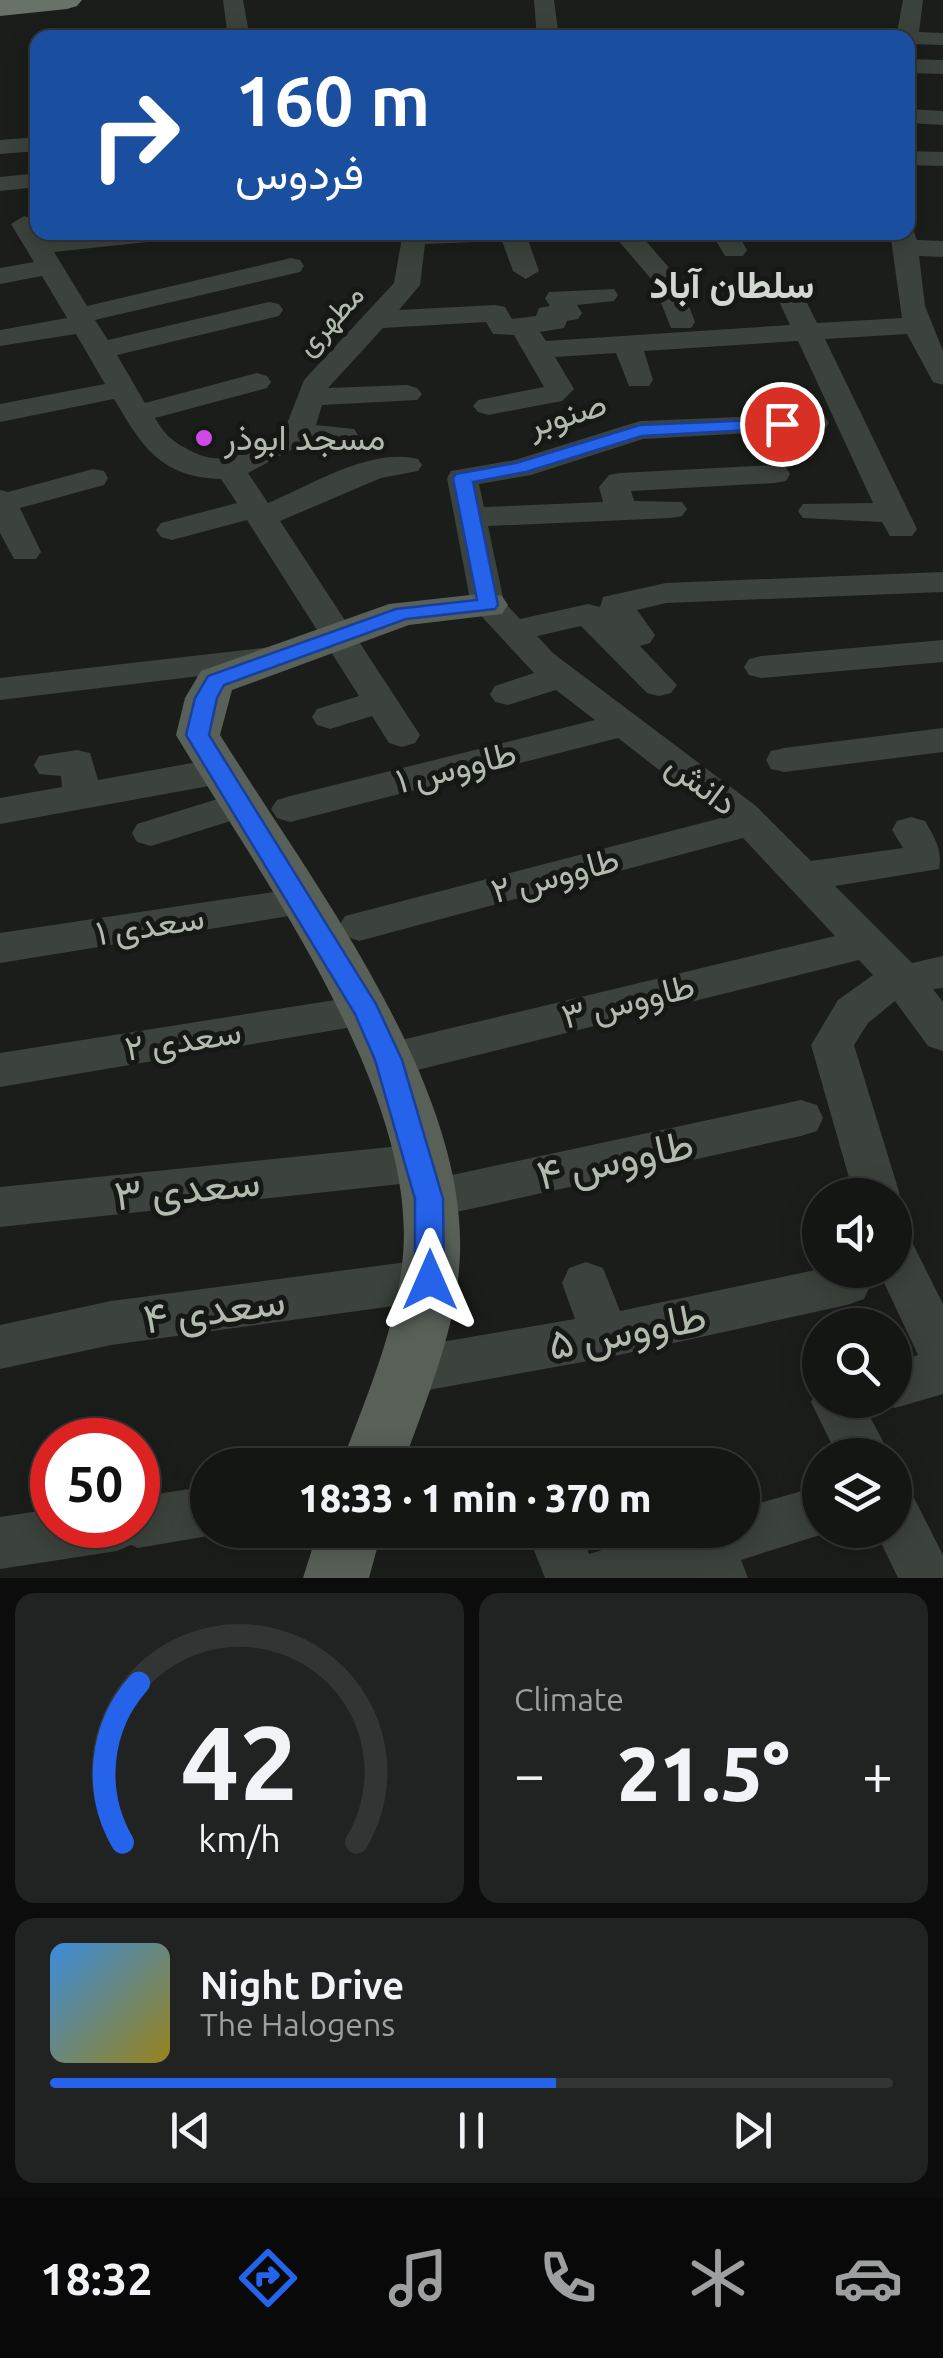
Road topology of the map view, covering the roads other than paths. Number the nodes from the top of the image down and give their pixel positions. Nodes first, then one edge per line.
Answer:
1 (67, 0) edge
2 (233, 0) edge
3 (544, 0) edge
4 (912, 0) edge
5 (0, 7) edge
6 (238, 30) edge
7 (547, 30) edge
8 (908, 30) edge
9 (915, 38) edge
10 (943, 39) edge
11 (915, 66) edge
12 (943, 67) edge
13 (915, 116) edge
14 (943, 118) edge
15 (30, 145) edge
16 (0, 147) edge
17 (915, 158) edge
18 (943, 158) edge
19 (30, 181) edge
20 (0, 184) edge
21 (413, 240) edge
22 (515, 240) edge
23 (630, 240) edge
24 (904, 240) edge
25 (27, 241) edge
26 (943, 250) edge
27 (290, 266) dead end
28 (526, 272) dead end
29 (0, 276) edge
30 (791, 297) dead end
31 (269, 310) dead end
32 (81, 320) junction
33 (374, 320) junction
34 (925, 320) edge
35 (681, 322) dead end
36 (810, 332) junction
37 (0, 338) edge
38 (530, 338) junction
39 (621, 343) junction
40 (100, 351) junction
41 (943, 376) edge
42 (639, 380) dead end
43 (257, 382) dead end
44 (407, 394) dead end
45 (310, 396) junction
46 (130, 401) junction
47 (488, 406) dead end
48 (0, 413) edge
49 (814, 423) dead end
50 (655, 429) junction
51 (298, 434) junction
52 (344, 435) dead end
53 (672, 458) dead end
54 (480, 466) junction
55 (231, 470) junction
56 (775, 474) dead end
57 (93, 478) dead end
58 (620, 508) junction
59 (671, 509) dead end
60 (814, 511) dead end
61 (258, 513) junction
62 (470, 517) junction
63 (8, 522) edge
64 (172, 530) dead end
65 (939, 590) edge
66 (500, 618) junction
67 (337, 636) junction
68 (616, 642) junction
69 (943, 651) edge
70 (275, 658) junction
71 (760, 667) dead end
72 (551, 669) junction
73 (498, 685) dead end
74 (658, 685) dead end
75 (0, 688) edge
76 (380, 702) junction
77 (330, 717) dead end
78 (622, 725) junction
79 (402, 735) dead end
80 (943, 740) edge
81 (784, 760) dead end
82 (52, 764) dead end
83 (230, 788) junction
84 (82, 796) junction
85 (290, 809) dead end
86 (0, 811) edge
87 (752, 823) junction
88 (911, 830) dead end
89 (151, 833) dead end
90 (803, 876) junction
91 (300, 902) junction
92 (359, 926) dead end
93 (867, 943) junction
94 (0, 948) edge
95 (922, 975) edge
96 (366, 1011) junction
97 (943, 1034) edge
98 (388, 1060) junction
99 (0, 1070) edge
100 (801, 1118) dead end
101 (408, 1177) junction
102 (872, 1178) edge
103 (0, 1207) edge
104 (430, 1280) junction
105 (586, 1283) dead end
106 (827, 1288) edge
107 (911, 1288) edge
108 (605, 1336) junction
109 (0, 1347) edge
110 (943, 1355) edge
111 (406, 1371) junction
112 (943, 1371) edge
113 (912, 1380) edge
114 (378, 1448) edge
115 (190, 1514) edge
116 (160, 1519) edge
117 (802, 1519) edge
118 (30, 1538) edge
119 (0, 1543) edge
120 (345, 1548) edge
121 (560, 1548) edge
122 (911, 1548) edge
123 (714, 1561) edge
124 (633, 1562) edge
125 (336, 1578) edge
126 (572, 1578) edge
127 (926, 1578) edge

1 - 5 highway
2 - 6 street
3 - 7 street
4 - 8 street
9 - 10 street
11 - 12 street
13 - 14 street
15 - 16 street
17 - 18 street
19 - 20 street
21 - 33 street, مطهری
22 - 28 street
23 - 35 street
24 - 26 street
24 - 34 street
25 - 29 street
25 - 32 street
27 - 32 street
30 - 36 street
31 - 40 street
32 - 37 street
32 - 40 street
33 - 38 street
33 - 45 street, مطهری
34 - 36 street
34 - 41 street
36 - 39 street
36 - 60 street
38 - 39 street
38 - 39 street
38 - 47 street
39 - 42 street
40 - 46 street
43 - 46 street
44 - 45 street
45 - 51 street, مطهری
46 - 48 street
46 - 55 street
49 - 50 street, صنوبر
50 - 53 street
50 - 54 street, صنوبر
51 - 52 street
51 - 55 street
54 - 61 street
54 - 62 street
55 - 61 street
56 - 58 street
57 - 63 street
58 - 59 street
58 - 62 street
61 - 64 street
61 - 67 street
62 - 66 street
65 - 68 street
66 - 67 main road
66 - 68 street
66 - 72 street, دانش
67 - 70 main road
67 - 76 street
68 - 74 street
69 - 71 street
70 - 75 street
70 - 83 main road
72 - 73 street
72 - 78 street, دانش
76 - 77 street
76 - 79 street
78 - 85 street, طاووس ۱
78 - 87 street, دانش
80 - 81 street
82 - 84 street
83 - 84 street
83 - 89 street
83 - 91 main road
84 - 86 street
87 - 90 street, دانش
87 - 92 street, طاووس ۲
88 - 90 street
90 - 93 street, دانش
91 - 94 street, سعدی ۱
91 - 96 main road
93 - 95 street, دانش
93 - 98 street, طاووس ۳
95 - 97 street, دانش
95 - 102 street
96 - 98 main road
96 - 99 street, سعدی ۲
98 - 101 main road
100 - 101 street, طاووس ۴
101 - 103 street, سعدی ۳
101 - 104 main road
104 - 109 street, سعدی ۴
104 - 111 main road
105 - 108 street
106 - 108 street, طاووس ۵
107 - 110 street
108 - 111 street, طاووس ۵
111 - 114 main road
112 - 113 street
115 - 116 street
117 - 123 street
118 - 119 street
120 - 125 main road
121 - 126 street
122 - 127 street
123 - 124 street

